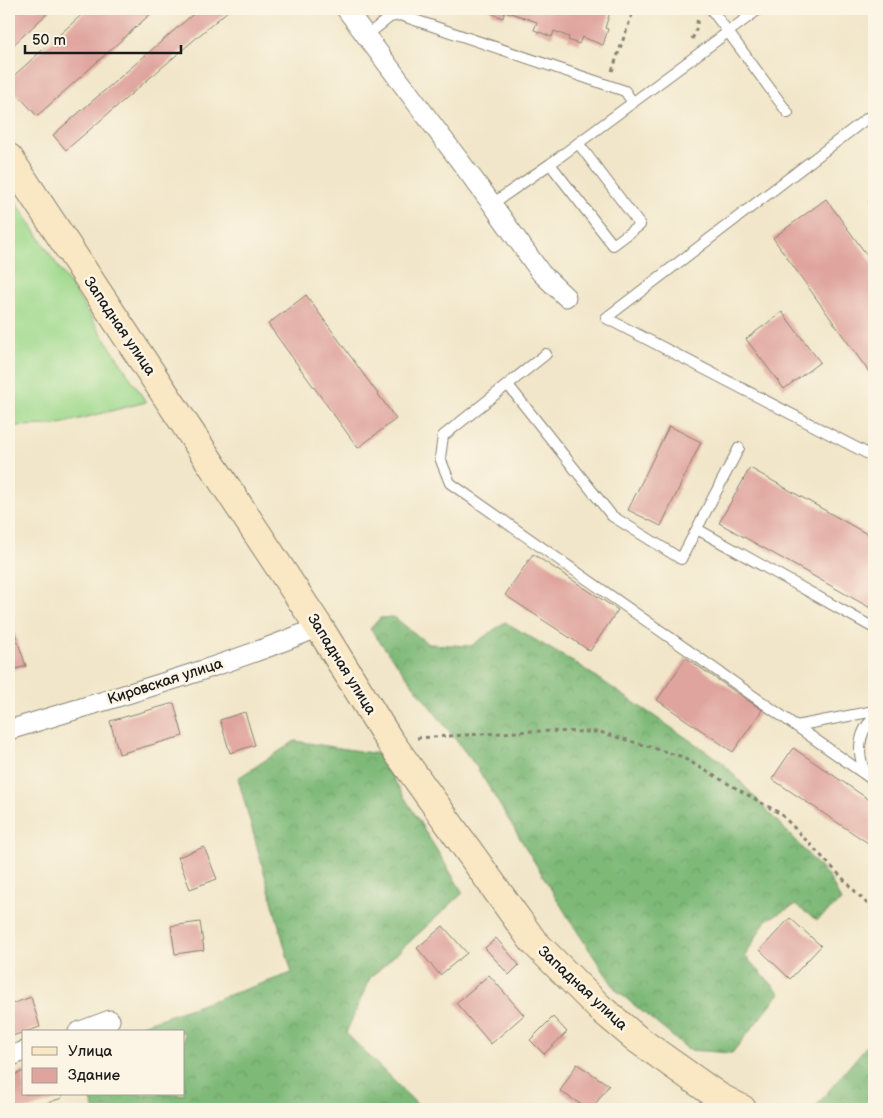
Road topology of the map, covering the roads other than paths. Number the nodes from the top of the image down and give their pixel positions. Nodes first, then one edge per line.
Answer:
1 (346, 9) edge
2 (711, 9) edge
3 (759, 9) edge
4 (728, 32) junction
5 (366, 36) junction
6 (633, 103) junction
7 (788, 113) dead end
8 (874, 113) edge
9 (578, 143) junction
10 (9, 158) edge
11 (550, 164) junction
12 (492, 204) junction
13 (566, 297) dead end
14 (546, 354) dead end
15 (508, 385) junction
16 (739, 448) dead end
17 (874, 457) edge
18 (697, 529) junction
19 (319, 626) junction
20 (874, 628) edge
21 (874, 711) edge
22 (874, 718) edge
23 (796, 726) junction
24 (9, 730) edge
25 (872, 780) edge
26 (110, 1020) dead end
27 (83, 1030) edge
28 (22, 1052) edge
29 (9, 1057) edge
30 (742, 1109) edge

1 - 5 street
2 - 4 lane
3 - 4 lane
4 - 6 lane
4 - 7 lane
5 - 6 lane
5 - 12 street
6 - 9 lane
8 - 17 lane
9 - 11 lane
9 - 11 lane
10 - 19 street, Западная улица
11 - 12 lane
12 - 13 street
14 - 15 lane
15 - 18 lane
15 - 23 lane
16 - 18 lane
18 - 20 lane
19 - 24 street, Кировская улица
19 - 30 street, Западная улица
21 - 23 lane
22 - 25 lane
23 - 25 lane
26 - 27 street
28 - 29 street

